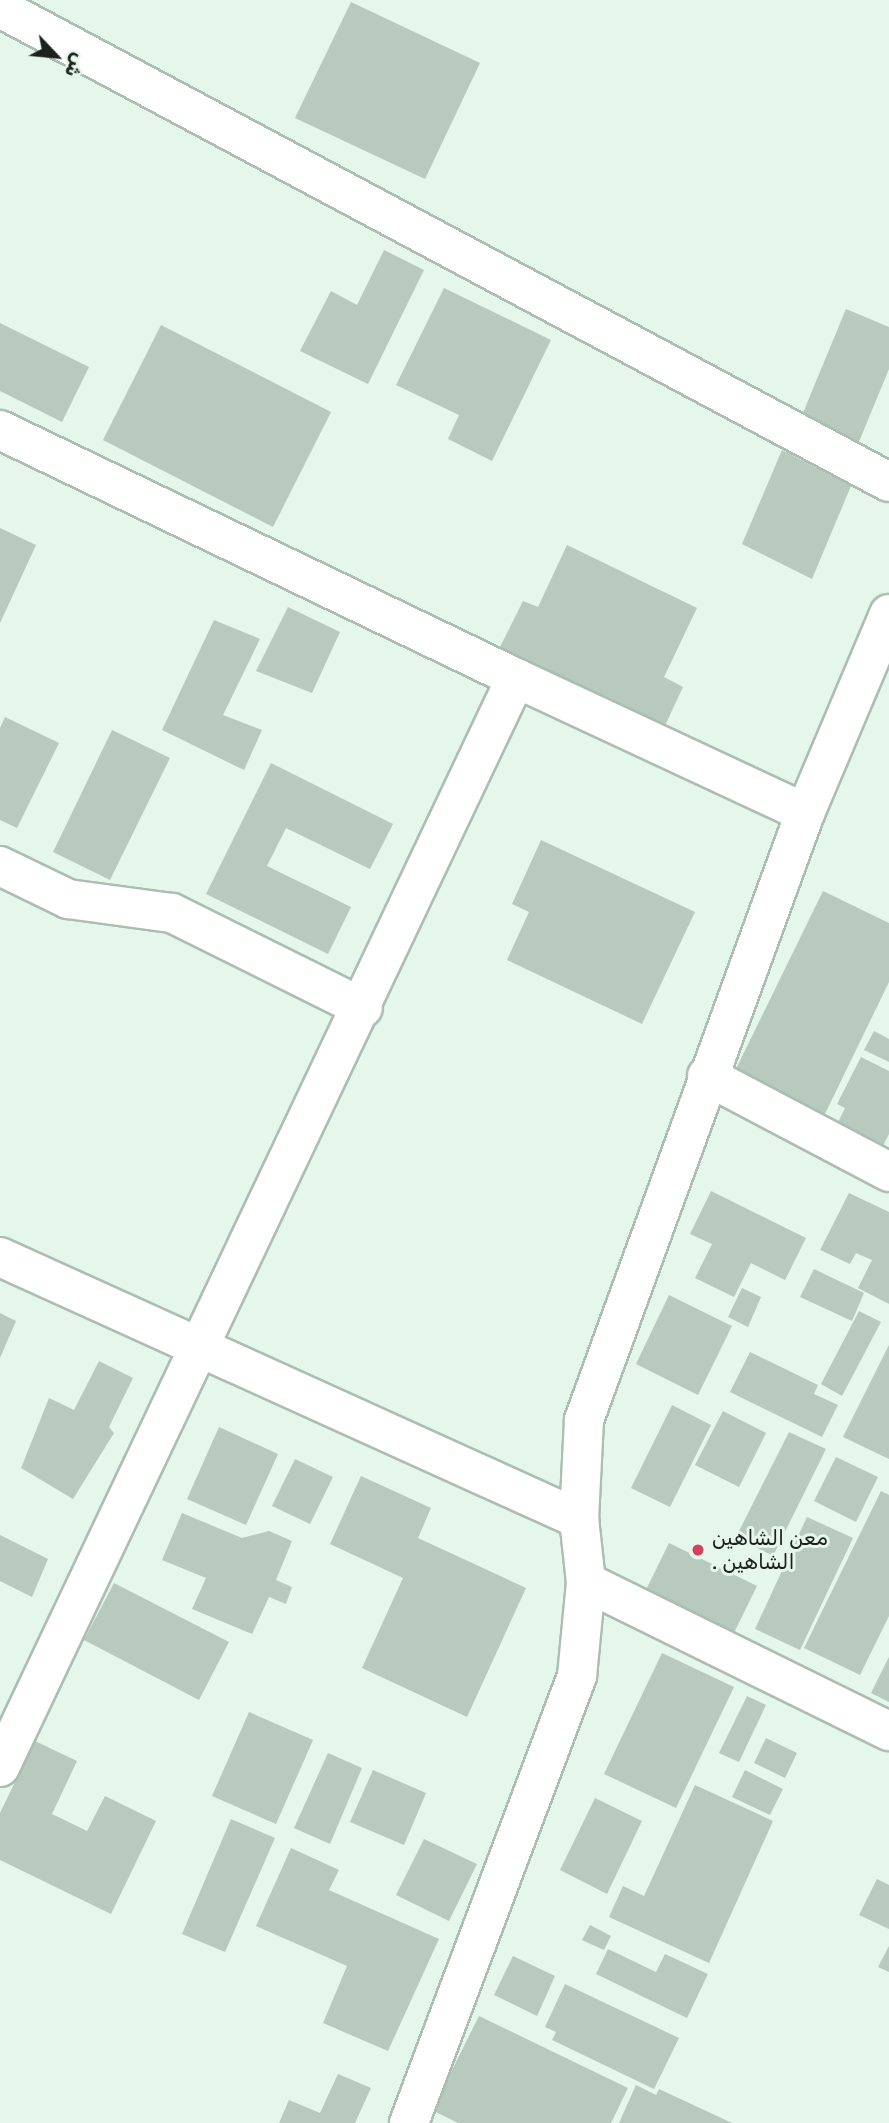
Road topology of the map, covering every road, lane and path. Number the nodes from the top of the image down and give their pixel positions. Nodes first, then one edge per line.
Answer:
1 (0, 8) edge
2 (0, 430) edge
3 (889, 482) edge
4 (889, 614) edge
5 (516, 678) junction
6 (805, 813) junction
7 (0, 866) edge
8 (363, 1008) junction
9 (707, 1076) junction
10 (889, 1172) edge
11 (0, 1257) edge
12 (196, 1348) junction
13 (579, 1519) junction
14 (586, 1582) junction
15 (889, 1731) edge
16 (0, 1767) edge
17 (409, 2123) edge

1 - 3 street
2 - 5 street
4 - 6 street
5 - 6 street
5 - 8 street
6 - 9 street
7 - 8 street
8 - 12 street
9 - 10 street
9 - 13 street
11 - 12 street
12 - 13 street
12 - 16 street
13 - 14 street
14 - 15 street
14 - 17 street

